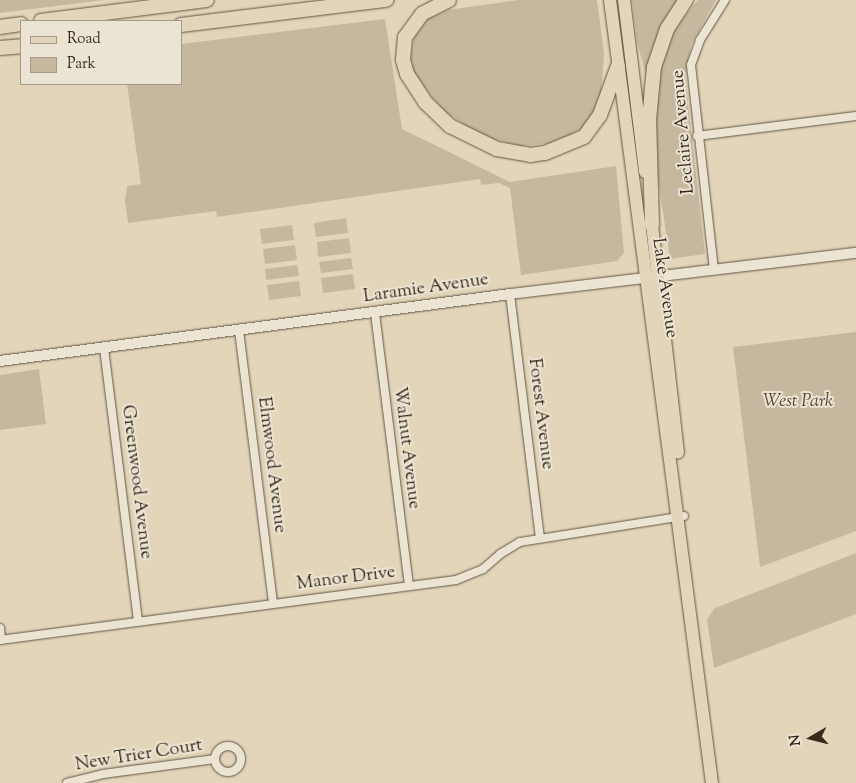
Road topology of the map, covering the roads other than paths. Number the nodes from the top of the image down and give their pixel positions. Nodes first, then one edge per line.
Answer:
1 (206, 0) edge
2 (386, 0) edge
3 (449, 0) edge
4 (610, 0) edge
5 (624, 0) edge
6 (686, 0) edge
7 (725, 0) edge
8 (49, 20) edge
9 (20, 24) edge
10 (182, 25) edge
11 (0, 26) edge
12 (20, 46) edge
13 (0, 48) edge
14 (618, 66) junction
15 (856, 116) edge
16 (697, 136) junction
17 (652, 226) junction
18 (856, 253) edge
19 (714, 270) junction
20 (658, 276) junction
21 (645, 278) junction
22 (510, 294) junction
23 (375, 313) junction
24 (239, 330) junction
25 (104, 348) junction
26 (0, 361) edge
27 (682, 516) junction
28 (540, 537) junction
29 (408, 586) junction
30 (273, 603) junction
31 (138, 621) junction
32 (0, 628) edge
33 (1, 640) edge
34 (215, 759) dead end
35 (67, 783) edge
36 (712, 783) edge

1 - 8 highway
2 - 10 highway
3 - 14 highway
4 - 14 main road, Lake Avenue
5 - 17 main road, Lake Avenue
6 - 17 highway
7 - 16 street, Leclaire Avenue
9 - 11 highway
12 - 13 highway
14 - 21 main road, Lake Avenue
15 - 16 street
16 - 19 street, Leclaire Avenue
17 - 20 main road, Lake Avenue
18 - 19 street, Laramie Avenue
19 - 20 street, Laramie Avenue
20 - 21 street, Laramie Avenue
20 - 27 main road, Lake Avenue
21 - 22 street, Laramie Avenue
21 - 27 main road, Lake Avenue
22 - 23 street, Laramie Avenue
22 - 28 street, Forest Avenue
23 - 24 street, Laramie Avenue
23 - 29 street, Walnut Avenue
24 - 25 street, Laramie Avenue
24 - 30 street, Elmwood Avenue
25 - 26 street, Laramie Avenue
25 - 31 street, Greenwood Avenue
27 - 28 street, Manor Drive
27 - 36 main road, Lake Avenue
28 - 29 street, Manor Drive
29 - 30 street, Manor Drive
30 - 31 street, Manor Drive
31 - 33 street, Manor Drive
32 - 33 street
34 - 35 street, New Trier Court

